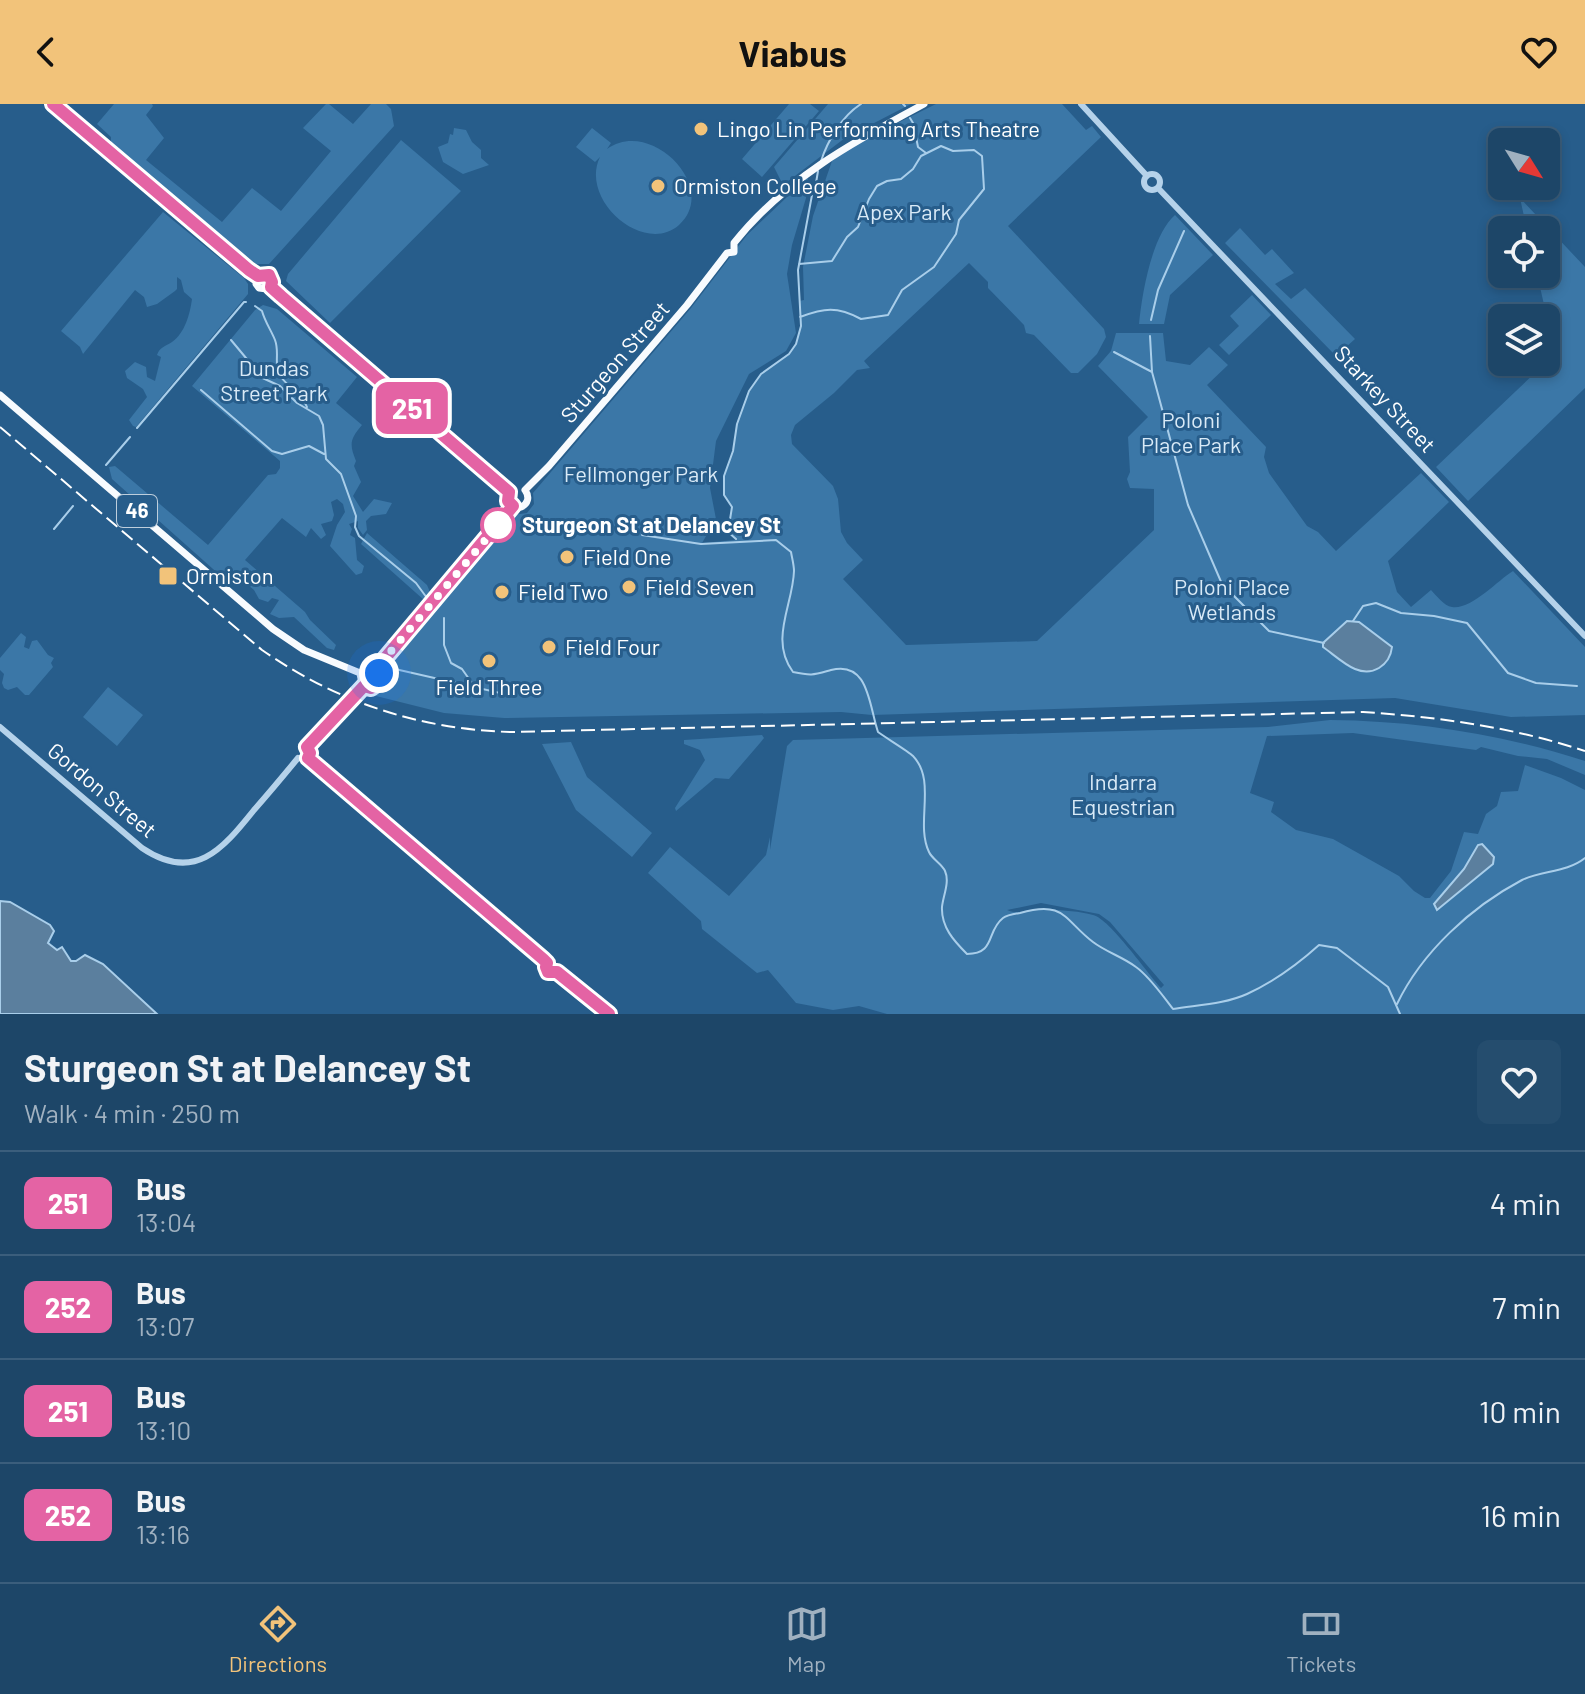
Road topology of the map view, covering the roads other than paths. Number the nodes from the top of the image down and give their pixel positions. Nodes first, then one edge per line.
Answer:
1 (53, 104) edge
2 (924, 104) edge
3 (1081, 104) edge
4 (1147, 176) junction
5 (1158, 188) junction
6 (0, 395) edge
7 (525, 490) junction
8 (509, 492) junction
9 (513, 506) junction
10 (1585, 636) edge
11 (376, 669) junction
12 (360, 673) junction
13 (364, 686) junction
14 (0, 727) edge

1 - 8 main road
2 - 7 main road, Sturgeon Street
3 - 4 street
4 - 5 street
4 - 5 street
5 - 10 street, Starkey Street
6 - 12 main road, 46
7 - 8 main road
7 - 9 main road
8 - 9 main road
9 - 11 main road
11 - 12 main road
11 - 13 main road
12 - 13 main road
13 - 14 street, Gordon Street

